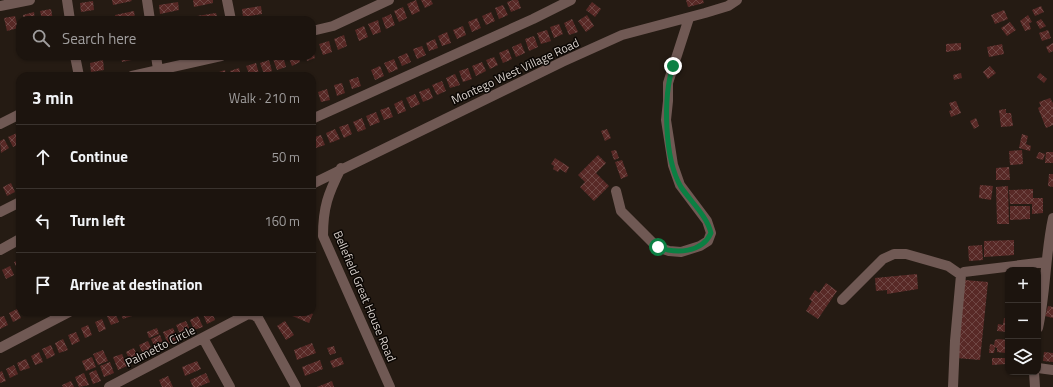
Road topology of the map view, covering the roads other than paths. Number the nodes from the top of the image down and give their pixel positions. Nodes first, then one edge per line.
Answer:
1 (30, 0) edge
2 (67, 0) edge
3 (147, 0) edge
4 (227, 0) edge
5 (389, 0) edge
6 (571, 0) edge
7 (737, 0) edge
8 (0, 6) edge
9 (69, 16) edge
10 (149, 16) edge
11 (230, 16) edge
12 (689, 18) junction
13 (316, 30) edge
14 (76, 60) edge
15 (156, 60) edge
16 (207, 60) edge
17 (77, 72) edge
18 (158, 72) edge
19 (165, 72) edge
20 (16, 116) edge
21 (316, 116) edge
22 (0, 124) edge
23 (341, 168) junction
24 (316, 182) edge
25 (616, 191) dead end
26 (16, 204) edge
27 (0, 212) edge
28 (1052, 224) edge
29 (16, 241) edge
30 (0, 250) edge
31 (1046, 262) junction
32 (961, 275) junction
33 (842, 300) dead end
34 (1041, 311) edge
35 (61, 316) edge
36 (244, 316) edge
37 (255, 316) edge
38 (203, 338) junction
39 (0, 348) edge
40 (1041, 368) edge
41 (1053, 370) edge
42 (1034, 375) edge
43 (109, 387) edge
44 (230, 387) edge
45 (296, 387) edge
46 (390, 387) edge
47 (953, 387) edge
48 (1035, 387) edge

1 - 8 street
2 - 9 street
3 - 10 street
4 - 11 street
5 - 13 street
6 - 21 street
7 - 12 street, Montego West Village Road
12 - 23 street, Montego West Village Road
12 - 25 street
14 - 17 street
15 - 18 street
16 - 19 street
20 - 22 street
23 - 24 street, Montego West Village Road
23 - 46 street, Bellefield Great House Road
26 - 27 street
28 - 31 street
29 - 30 street
31 - 32 street
31 - 34 street
32 - 33 street
32 - 47 street
35 - 39 street
36 - 38 street, Palmetto Circle
37 - 45 street, Palmetto Circle
38 - 43 street, Palmetto Circle
38 - 44 street
40 - 41 street
42 - 48 street

